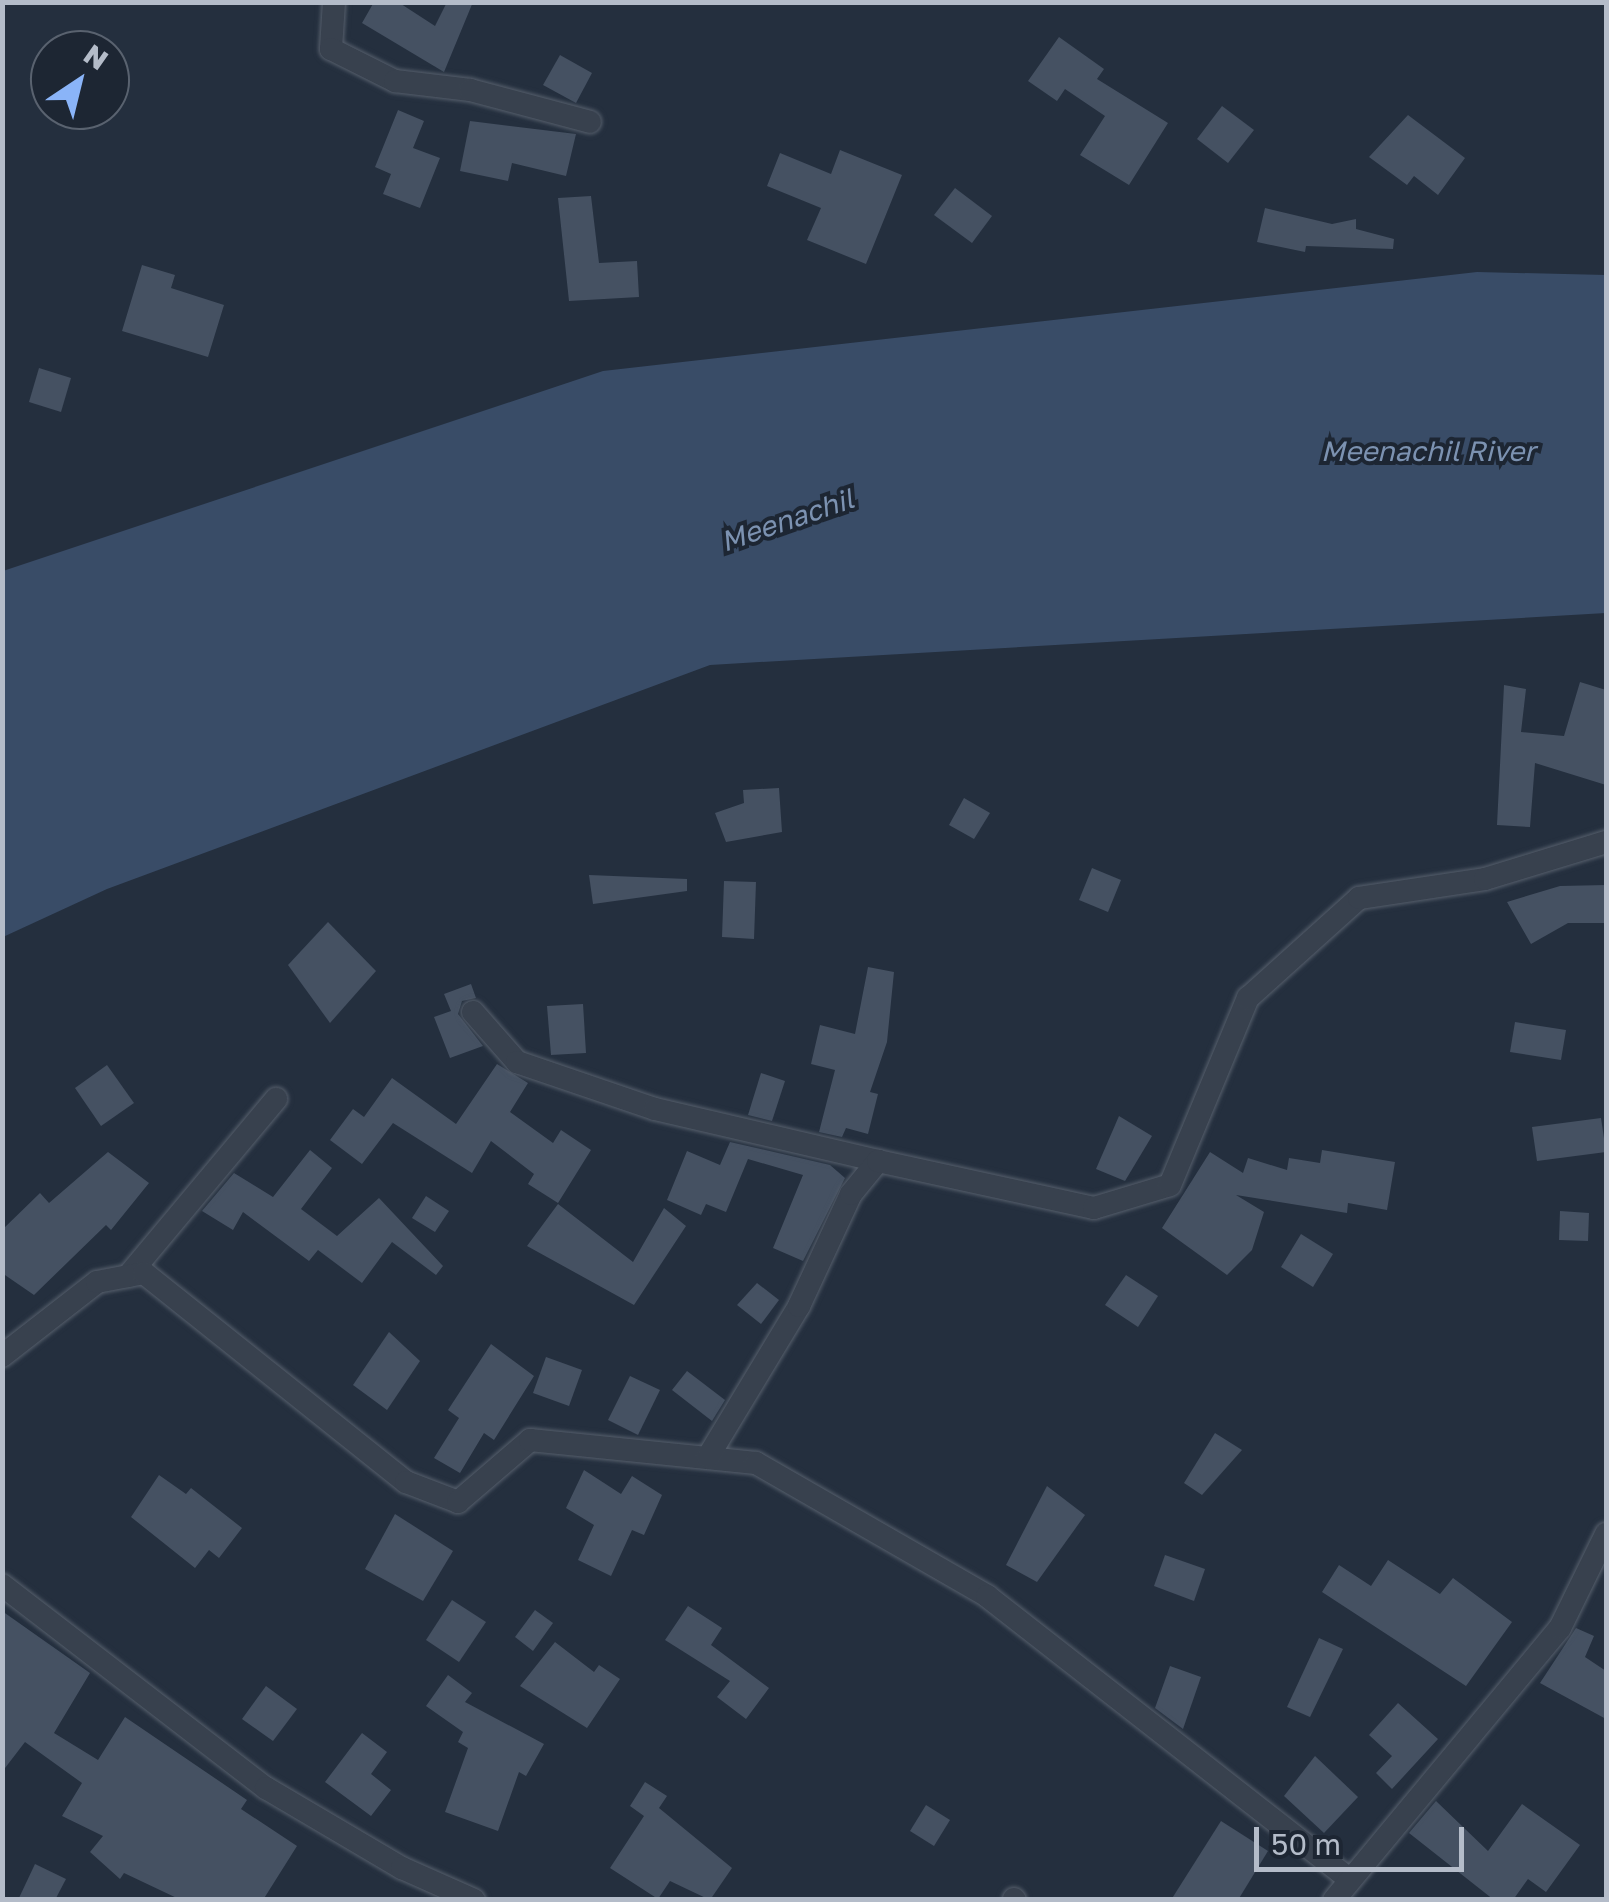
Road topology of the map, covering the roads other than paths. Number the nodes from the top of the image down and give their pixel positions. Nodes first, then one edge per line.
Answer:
1 (334, 2) edge
2 (590, 122) dead end
3 (1606, 842) edge
4 (473, 1012) dead end
5 (276, 1099) dead end
6 (878, 1161) junction
7 (128, 1276) junction
8 (2, 1356) edge
9 (708, 1457) junction
10 (1606, 1534) edge
11 (2, 1585) edge
12 (1347, 1877) junction
13 (474, 1900) edge
14 (1334, 1900) edge

1 - 2 street
3 - 6 street
4 - 6 street
5 - 7 street
6 - 9 street
7 - 8 street
7 - 9 street
9 - 12 street
10 - 12 street
11 - 13 street
12 - 14 street

